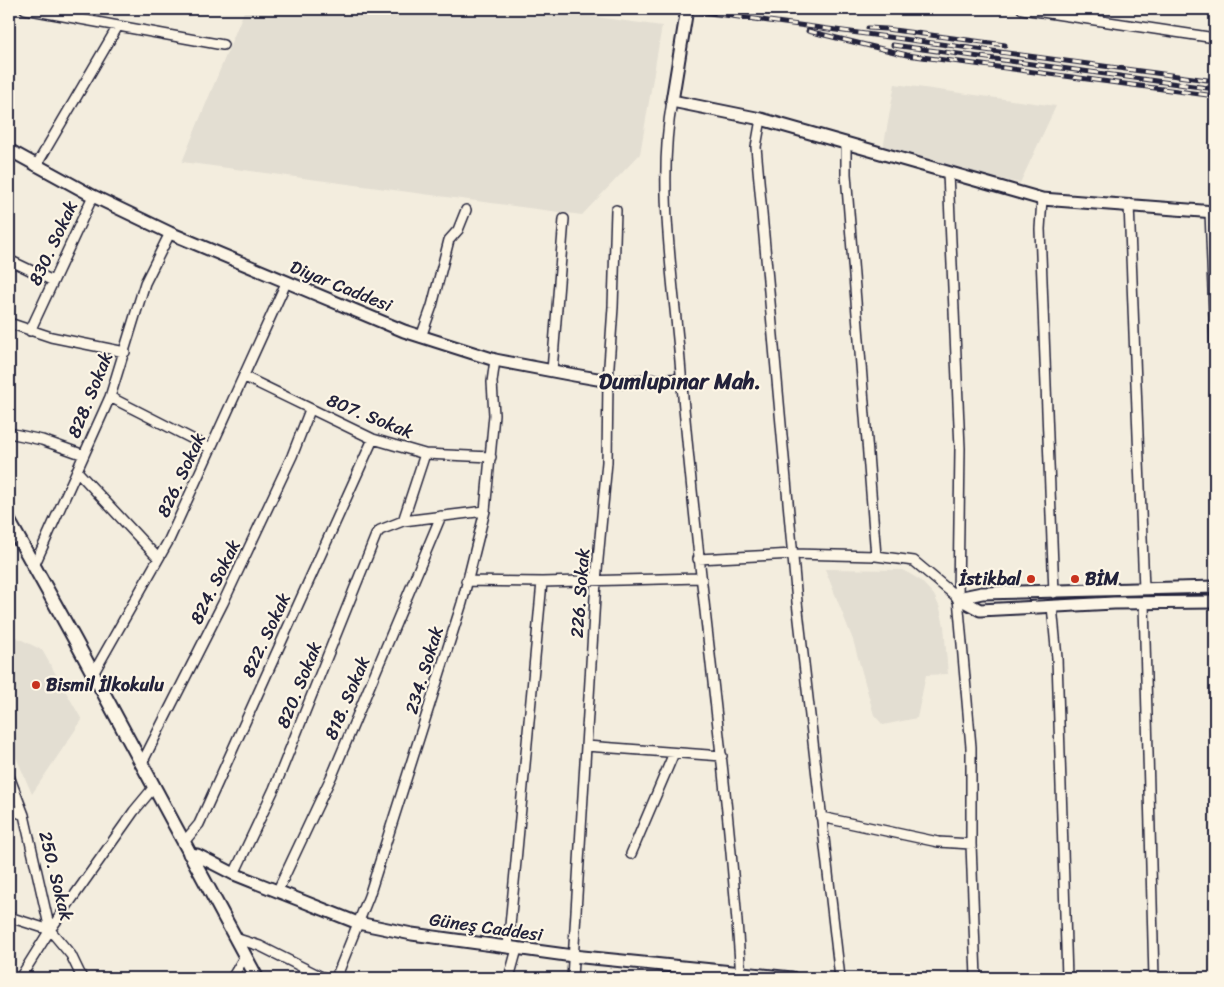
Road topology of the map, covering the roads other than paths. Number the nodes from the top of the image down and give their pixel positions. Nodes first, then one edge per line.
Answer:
1 (25, 9) edge
2 (687, 9) edge
3 (1022, 9) edge
4 (118, 26) junction
5 (1215, 38) edge
6 (223, 45) dead end
7 (672, 101) junction
8 (761, 119) junction
9 (846, 144) junction
10 (9, 150) edge
11 (36, 166) junction
12 (948, 173) junction
13 (93, 196) junction
14 (1042, 198) junction
15 (1129, 204) junction
16 (466, 210) dead end
17 (616, 210) dead end
18 (1212, 211) edge
19 (564, 219) dead end
20 (170, 233) junction
21 (9, 260) edge
22 (54, 281) junction
23 (286, 283) junction
24 (9, 323) edge
25 (30, 331) junction
26 (421, 337) junction
27 (1215, 342) edge
28 (125, 352) junction
29 (495, 360) junction
30 (552, 371) junction
31 (245, 377) junction
32 (608, 380) junction
33 (681, 380) junction
34 (110, 396) junction
35 (310, 410) junction
36 (9, 433) edge
37 (373, 439) junction
38 (210, 448) junction
39 (425, 454) junction
40 (84, 455) junction
41 (491, 457) junction
42 (76, 471) junction
43 (485, 511) junction
44 (441, 516) junction
45 (9, 521) edge
46 (404, 521) junction
47 (793, 554) junction
48 (876, 556) junction
49 (158, 558) junction
50 (698, 559) junction
51 (34, 566) junction
52 (700, 578) junction
53 (466, 580) junction
54 (596, 581) junction
55 (542, 582) junction
56 (1215, 587) edge
57 (1144, 589) junction
58 (1054, 593) junction
59 (958, 598) junction
60 (1215, 602) edge
61 (1144, 603) junction
62 (1052, 606) junction
63 (93, 674) junction
64 (586, 746) junction
65 (674, 753) junction
66 (722, 756) junction
67 (141, 765) junction
68 (9, 776) edge
69 (154, 787) junction
70 (9, 809) edge
71 (24, 815) junction
72 (821, 817) junction
73 (184, 842) junction
74 (971, 844) junction
75 (189, 854) junction
76 (631, 854) dead end
77 (234, 874) junction
78 (278, 890) junction
79 (9, 917) edge
80 (358, 923) junction
81 (50, 930) junction
82 (235, 938) junction
83 (512, 948) junction
84 (245, 956) junction
85 (573, 956) junction
86 (705, 975) edge
87 (741, 976) edge
88 (20, 978) edge
89 (82, 978) edge
90 (232, 978) edge
91 (257, 978) edge
92 (324, 978) edge
93 (336, 978) edge
94 (509, 978) edge
95 (572, 978) edge
96 (792, 978) edge
97 (840, 978) edge
98 (976, 978) edge
99 (1067, 978) edge
100 (1154, 978) edge

1 - 4 street
2 - 7 street
3 - 5 street
4 - 6 street
4 - 11 street
7 - 8 street
7 - 33 street
8 - 9 street
8 - 47 street
9 - 12 street
9 - 48 street
10 - 11 street, Diyar Caddesi
11 - 13 street, Diyar Caddesi
12 - 14 street
12 - 59 street
13 - 20 street, Diyar Caddesi
13 - 22 street, 830. Sokak
14 - 15 street
14 - 58 street
15 - 18 street
15 - 57 street
16 - 26 street
17 - 32 street, 226. Sokak
18 - 27 street
19 - 30 street
20 - 23 street, Diyar Caddesi
20 - 28 street, 828. Sokak
21 - 22 street
22 - 25 street, 830. Sokak
23 - 26 street, Diyar Caddesi
23 - 31 street, 826. Sokak
24 - 25 street
25 - 28 street
26 - 29 street, Diyar Caddesi
28 - 34 street, 828. Sokak
29 - 30 street, Diyar Caddesi
29 - 41 street, 234. Sokak
30 - 32 street, Diyar Caddesi
31 - 35 street, 807. Sokak
31 - 38 street, 826. Sokak
32 - 33 street, Diyar Caddesi
32 - 54 street, 226. Sokak
33 - 50 street
34 - 38 street
34 - 40 street, 828. Sokak
35 - 37 street, 807. Sokak
35 - 67 street, 824. Sokak
36 - 40 street
37 - 39 street, 807. Sokak
37 - 73 street, 822. Sokak
38 - 49 street, 826. Sokak
39 - 41 street, 807. Sokak
39 - 46 street
40 - 42 street, 828. Sokak
41 - 43 street, 234. Sokak
42 - 49 street
42 - 51 street, 828. Sokak
43 - 44 street, 820. Sokak
43 - 53 street, 234. Sokak
44 - 46 street, 820. Sokak
44 - 78 street, 818. Sokak
45 - 51 main road
46 - 77 street, 820. Sokak
47 - 48 street
47 - 50 street
47 - 72 street
48 - 59 street
49 - 63 street, 826. Sokak
50 - 52 street
51 - 63 main road
52 - 54 street
52 - 66 street
53 - 55 street
53 - 80 street, 234. Sokak
54 - 55 street
54 - 64 street, 226. Sokak
55 - 83 street
56 - 57 street
57 - 58 street
58 - 59 street
59 - 62 street
59 - 74 street
60 - 61 street
61 - 62 street
61 - 100 street
62 - 99 street
63 - 67 main road
64 - 65 street
64 - 85 street, 226. Sokak
65 - 66 street
65 - 76 street
66 - 87 street
67 - 69 main road
68 - 71 street, 250. Sokak
69 - 73 main road
69 - 81 street
70 - 71 street
71 - 81 street, 250. Sokak
72 - 74 street
72 - 97 street
73 - 75 main road
74 - 98 street
75 - 77 street, Güneş Caddesi
75 - 82 main road
77 - 78 street, Güneş Caddesi
78 - 80 street, Güneş Caddesi
79 - 81 street
80 - 83 street, Güneş Caddesi
80 - 93 street, 234. Sokak
81 - 88 street
81 - 89 street, 250. Sokak
82 - 84 main road
82 - 92 street
83 - 85 street, Güneş Caddesi
83 - 94 street
84 - 90 street
84 - 91 main road
85 - 86 street, Güneş Caddesi
85 - 95 street, 226. Sokak
86 - 87 street, Güneş Caddesi
87 - 96 street, Güneş Caddesi

